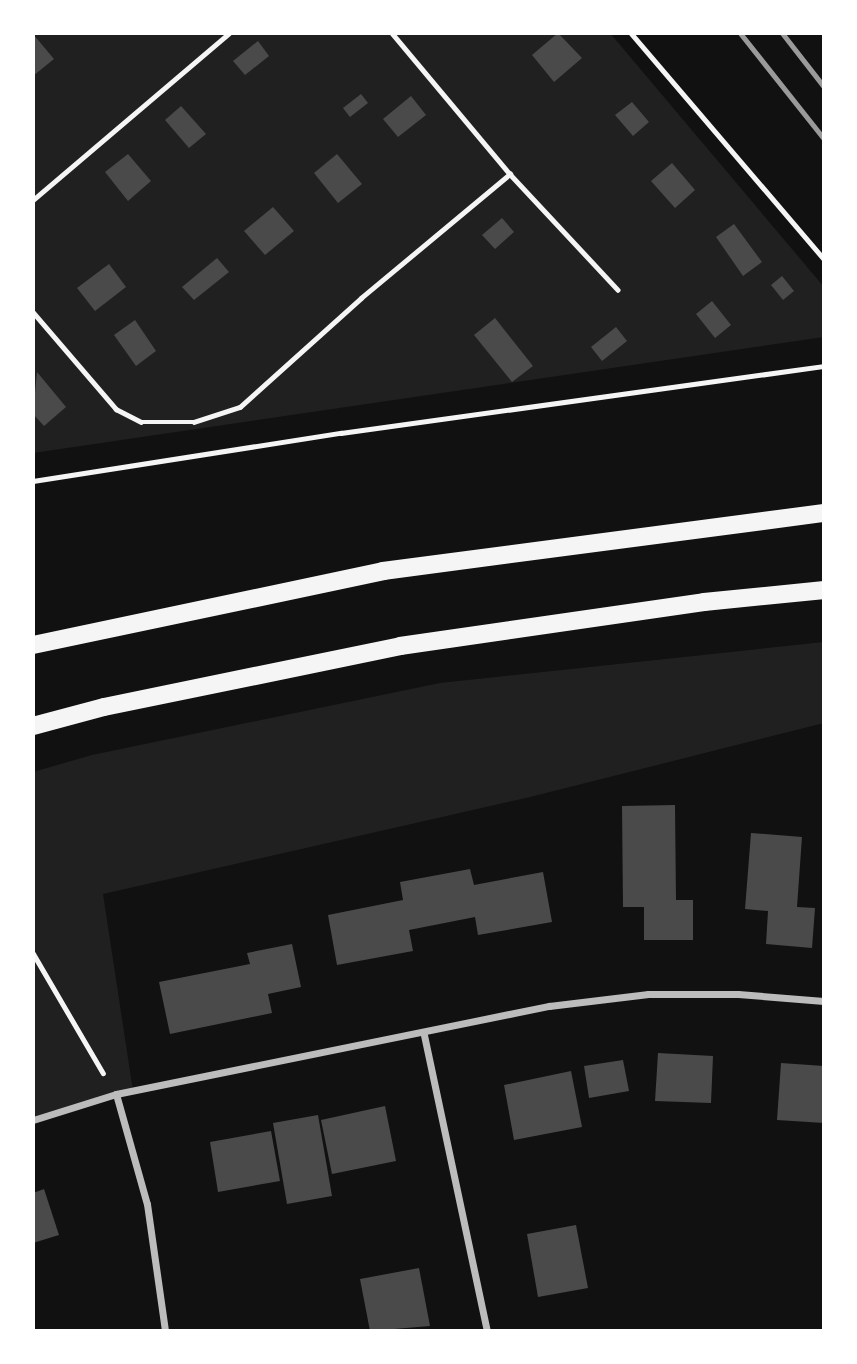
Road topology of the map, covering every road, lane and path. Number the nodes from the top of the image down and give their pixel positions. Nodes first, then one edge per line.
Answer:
1 (229, 33) edge
2 (392, 33) edge
3 (631, 33) edge
4 (510, 174) junction
5 (33, 200) edge
6 (824, 259) edge
7 (618, 290) dead end
8 (33, 312) edge
9 (824, 366) edge
10 (33, 481) edge
11 (824, 513) edge
12 (824, 590) edge
13 (33, 645) edge
14 (33, 726) edge
15 (33, 953) edge
16 (824, 1002) edge
17 (424, 1035) junction
18 (116, 1094) junction
19 (33, 1120) edge
20 (165, 1331) edge
21 (487, 1331) edge

1 - 5 path
2 - 4 path
3 - 6 path
4 - 7 path
4 - 8 path
9 - 10 path
11 - 13 main road
12 - 14 main road
15 - 18 path
16 - 17 street
17 - 18 street
17 - 21 street
18 - 19 street
18 - 20 street

